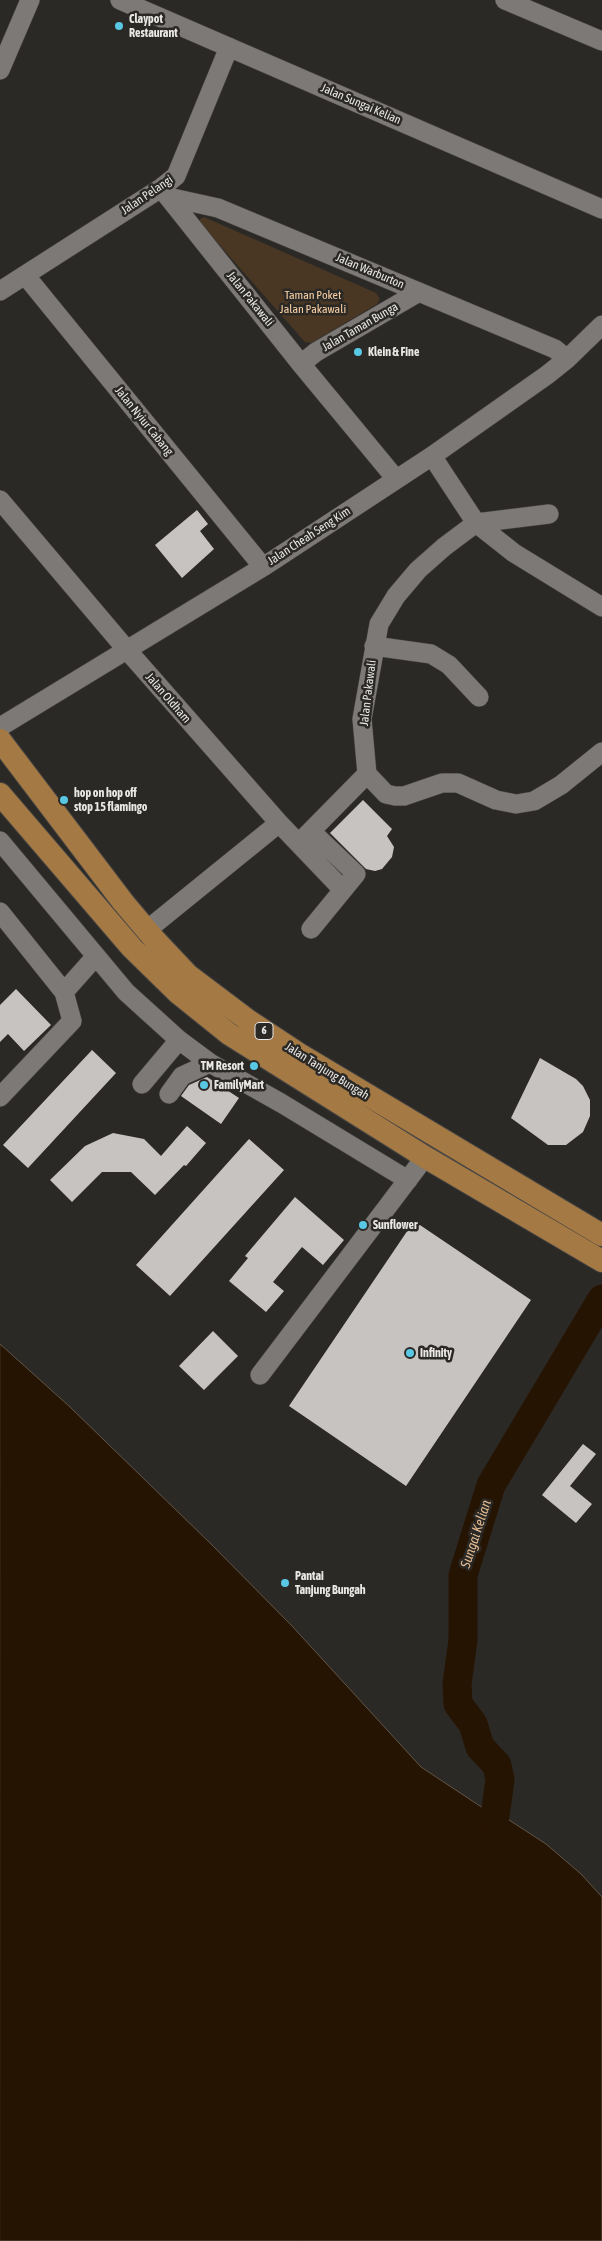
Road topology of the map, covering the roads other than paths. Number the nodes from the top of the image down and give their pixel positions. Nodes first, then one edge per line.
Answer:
1 (30, 0) edge
2 (120, 0) edge
3 (505, 0) edge
4 (140, 4) edge
5 (602, 41) edge
6 (230, 47) junction
7 (0, 70) edge
8 (165, 193) junction
9 (602, 209) edge
10 (25, 275) junction
11 (0, 291) edge
12 (420, 292) junction
13 (602, 325) edge
14 (567, 359) junction
15 (301, 364) junction
16 (432, 456) junction
17 (396, 479) junction
18 (0, 500) edge
19 (549, 514) dead end
20 (476, 523) junction
21 (263, 566) junction
22 (602, 607) edge
23 (374, 646) junction
24 (127, 650) junction
25 (479, 697) dead end
26 (0, 727) edge
27 (0, 740) edge
28 (602, 752) edge
29 (367, 774) junction
30 (0, 794) edge
31 (278, 823) junction
32 (305, 838) junction
33 (0, 841) edge
34 (0, 912) edge
35 (311, 929) dead end
36 (147, 930) junction
37 (96, 956) junction
38 (64, 992) junction
39 (179, 1040) junction
40 (210, 1063) junction
41 (296, 1077) junction
42 (142, 1084) dead end
43 (169, 1094) dead end
44 (0, 1097) edge
45 (281, 1103) junction
46 (425, 1157) junction
47 (408, 1180) junction
48 (602, 1235) edge
49 (600, 1260) edge
50 (260, 1375) dead end

1 - 7 street
2 - 4 street, Jalan Sungai Kelian
3 - 5 street
4 - 6 street, Jalan Sungai Kelian
6 - 8 street, Jalan Pelangi
6 - 9 street, Jalan Sungai Kelian
8 - 10 street, Jalan Pelangi
8 - 12 street, Jalan Warburton
8 - 15 street, Jalan Pakawali
10 - 11 street, Jalan Pelangi
10 - 21 street, Jalan Nyiur Cabang
12 - 14 street, Jalan Warburton
12 - 15 street, Jalan Taman Bunga
13 - 14 street, Jalan Cheah Seng Kim
14 - 16 street, Jalan Cheah Seng Kim
15 - 17 street, Jalan Pakawali
16 - 17 street, Jalan Cheah Seng Kim
16 - 20 street
17 - 21 street, Jalan Cheah Seng Kim
18 - 24 street, Jalan Oldham
19 - 20 street, Jalan Pakawali
20 - 22 street
20 - 23 street, Jalan Pakawali
21 - 24 street, Jalan Cheah Seng Kim
23 - 25 street, Jalan Pakawali
23 - 29 street, Jalan Pakawali
24 - 26 street, Jalan Cheah Seng Kim
24 - 31 street, Jalan Oldham
27 - 36 main road, Jalan Tanjung Bungah / 6
28 - 29 street
29 - 32 street
30 - 41 main road, Jalan Tanjung Bungah / 6
31 - 32 street, Jalan Oldham
31 - 36 street
32 - 35 street, Jalan Oldham
33 - 37 street
34 - 38 street
36 - 48 main road, Jalan Tanjung Bungah / 6
37 - 38 street
37 - 39 street
38 - 44 street
39 - 40 street
39 - 42 street
40 - 43 street
40 - 45 street
41 - 45 street
41 - 46 main road, Jalan Tanjung Bungah / 6
45 - 47 street
46 - 47 street
46 - 49 main road, Jalan Tanjung Bungah / 6
47 - 50 street

